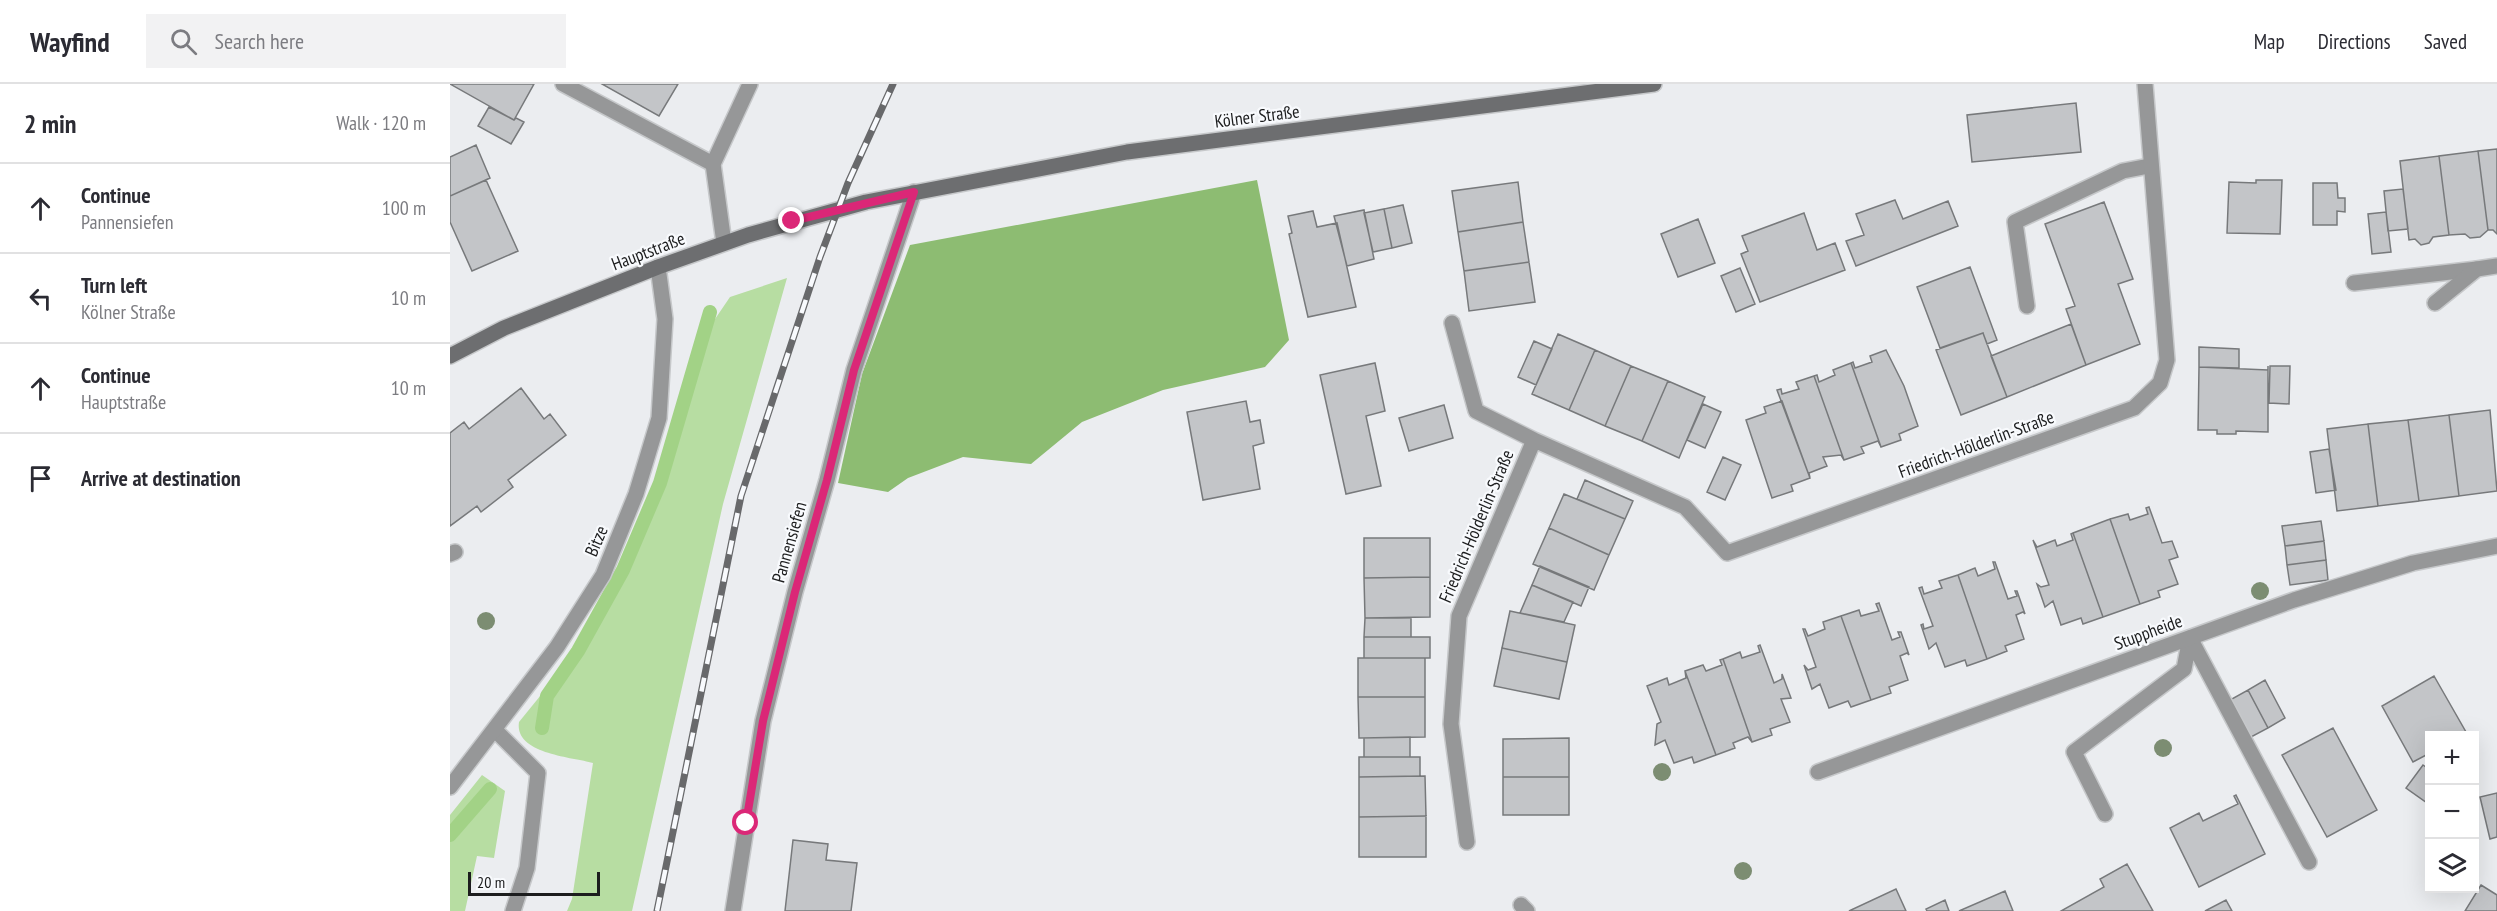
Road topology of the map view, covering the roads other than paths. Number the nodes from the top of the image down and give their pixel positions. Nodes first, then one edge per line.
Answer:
1 (563, 84) edge
2 (750, 84) edge
3 (1654, 84) edge
4 (2145, 84) edge
5 (713, 164) junction
6 (2149, 166) junction
7 (914, 192) junction
8 (866, 202) joint
9 (724, 243) junction
10 (2497, 266) edge
11 (658, 267) junction
12 (2477, 269) junction
13 (2354, 283) dead end
14 (2434, 303) dead end
15 (2027, 306) dead end
16 (1452, 323) dead end
17 (450, 356) edge
18 (1534, 440) junction
19 (2497, 546) edge
20 (2190, 638) junction
21 (495, 730) junction
22 (1818, 772) dead end
23 (450, 787) edge
24 (2105, 814) dead end
25 (1467, 842) dead end
26 (2309, 862) dead end
27 (513, 911) edge
28 (733, 911) edge

1 - 5 street
2 - 5 street
3 - 7 main road, Kölner Straße
4 - 6 street, Friedrich-Hölderlin-Straße
5 - 9 street
6 - 15 street
6 - 18 street, Friedrich-Hölderlin-Straße
7 - 8 main road, Kölner Straße
7 - 28 street, Pannensiefen
8 - 9 main road, Hauptstraße
9 - 11 main road, Hauptstraße
10 - 12 street
11 - 17 main road, Hauptstraße
11 - 21 street, Bitze
12 - 13 street
12 - 14 street
16 - 18 street, Friedrich-Hölderlin-Straße
18 - 25 street, Friedrich-Hölderlin-Straße
19 - 20 street, Stuppheide
20 - 22 street, Stuppheide
20 - 24 street
20 - 26 street
21 - 23 street, Bitze
21 - 27 street

